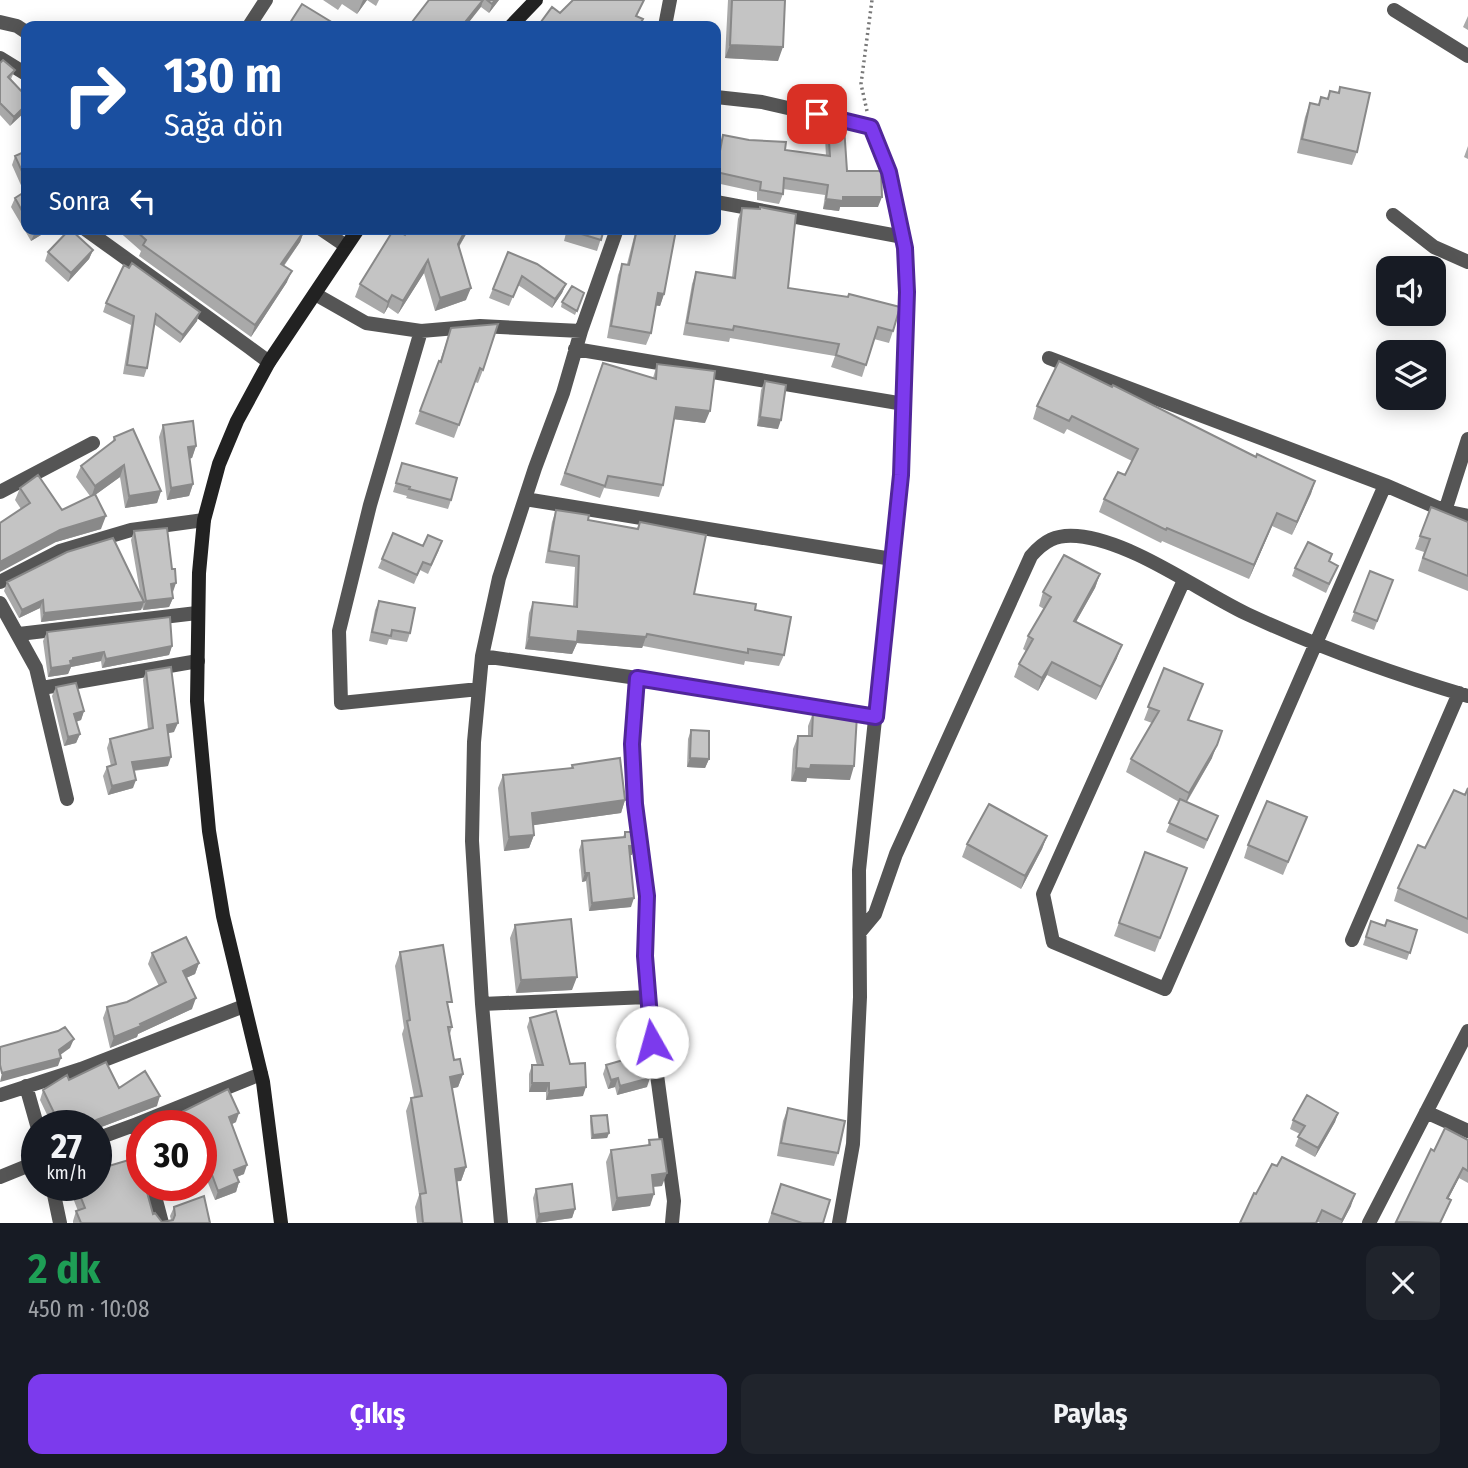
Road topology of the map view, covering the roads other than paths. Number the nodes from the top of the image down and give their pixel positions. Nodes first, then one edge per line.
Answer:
1 (267, 0) edge
2 (536, 0) edge
3 (670, 0) edge
4 (1394, 10) dead end
5 (252, 21) edge
6 (516, 21) edge
7 (666, 21) edge
8 (0, 22) edge
9 (21, 29) edge
10 (1468, 56) edge
11 (0, 58) edge
12 (21, 71) edge
13 (721, 98) edge
14 (721, 203) edge
15 (1393, 215) dead end
16 (94, 235) edge
17 (330, 235) edge
18 (354, 235) edge
19 (616, 235) edge
20 (903, 237) junction
21 (346, 246) junction
22 (1468, 262) edge
23 (314, 293) junction
24 (421, 331) junction
25 (581, 331) junction
26 (575, 349) junction
27 (1049, 358) dead end
28 (269, 362) junction
29 (904, 404) junction
30 (1468, 439) edge
31 (93, 443) dead end
32 (1385, 485) junction
33 (0, 492) edge
34 (526, 499) junction
35 (1445, 511) junction
36 (1468, 516) edge
37 (204, 520) junction
38 (892, 559) junction
39 (1184, 580) junction
40 (0, 582) edge
41 (0, 603) edge
42 (197, 613) junction
43 (19, 634) junction
44 (1317, 644) junction
45 (482, 656) junction
46 (198, 661) junction
47 (637, 678) junction
48 (42, 688) junction
49 (479, 689) junction
50 (1463, 694) edge
51 (876, 717) junction
52 (66, 799) dead end
53 (860, 932) junction
54 (1353, 940) dead end
55 (647, 997) junction
56 (482, 1004) junction
57 (244, 1006) junction
58 (1468, 1031) edge
59 (261, 1074) junction
60 (26, 1086) junction
61 (0, 1095) edge
62 (33, 1110) edge
63 (172, 1110) edge
64 (1426, 1112) junction
65 (1468, 1131) edge
66 (21, 1168) edge
67 (0, 1177) edge
68 (55, 1201) edge
69 (156, 1201) edge
70 (60, 1223) edge
71 (162, 1223) edge
72 (281, 1223) edge
73 (501, 1223) edge
74 (672, 1223) edge
75 (839, 1223) edge
76 (1368, 1223) edge

1 - 5 street
2 - 6 street
3 - 7 street
4 - 10 street
8 - 9 street
11 - 12 street
13 - 20 street
14 - 20 street
15 - 22 street
16 - 28 street
17 - 21 street
18 - 21 street
19 - 25 street
20 - 29 street
21 - 23 street
23 - 24 street
23 - 28 street
24 - 25 street
24 - 49 street
25 - 26 street
26 - 29 street
26 - 34 street
27 - 32 street
28 - 37 street
29 - 38 street
30 - 35 street
31 - 33 street
32 - 35 street
32 - 44 street
34 - 38 street
34 - 45 street
35 - 36 street
37 - 40 street
37 - 42 street
38 - 51 street
39 - 44 street
39 - 44 street
39 - 53 street
41 - 43 street
42 - 43 street
42 - 46 street
43 - 48 street
44 - 50 street
45 - 47 street
45 - 49 street
46 - 48 street
46 - 57 street
47 - 51 street
47 - 55 street
48 - 52 street
49 - 56 street
50 - 54 street
51 - 53 street
53 - 75 street
55 - 56 street
55 - 74 street
56 - 73 street
57 - 59 street
57 - 60 street
58 - 64 street
59 - 63 street
59 - 72 street
60 - 61 street
60 - 62 street
64 - 65 street
64 - 76 street
66 - 67 street
68 - 70 street
69 - 71 street

